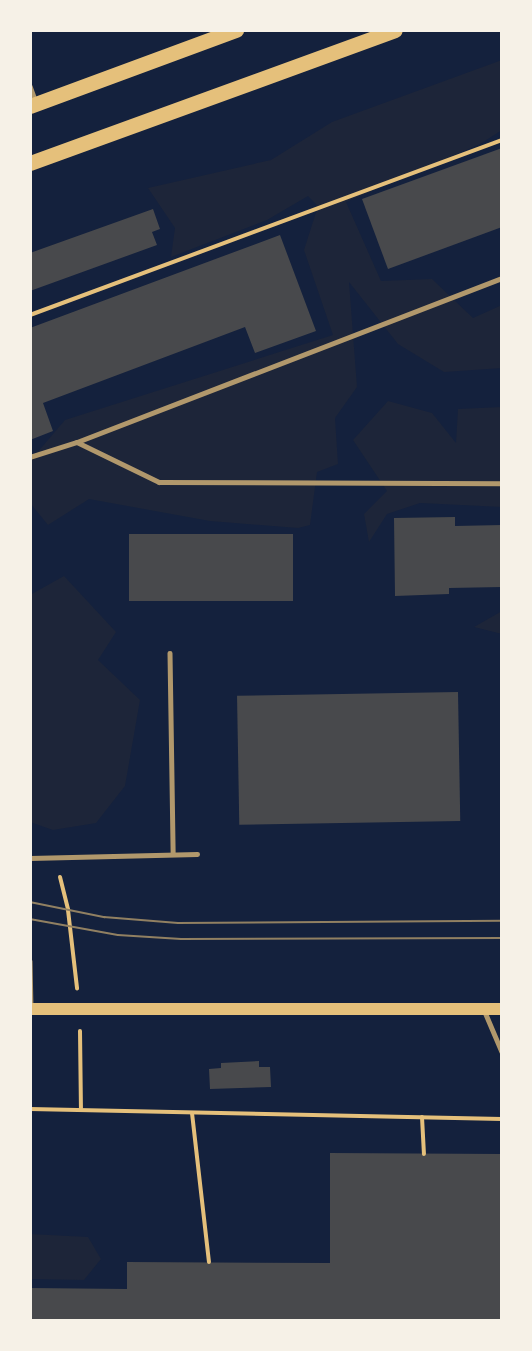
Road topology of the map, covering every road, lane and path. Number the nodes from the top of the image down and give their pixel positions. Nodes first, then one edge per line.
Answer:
1 (236, 30) edge
2 (395, 30) edge
3 (30, 86) edge
4 (33, 105) edge
5 (502, 140) edge
6 (30, 163) edge
7 (502, 278) edge
8 (30, 315) edge
9 (77, 442) junction
10 (30, 457) edge
11 (502, 483) edge
12 (170, 653) dead end
13 (173, 854) junction
14 (197, 854) dead end
15 (30, 858) edge
16 (55, 858) junction
17 (30, 962) edge
18 (80, 1008) junction
19 (30, 1009) edge
20 (484, 1009) junction
21 (502, 1009) edge
22 (30, 1014) edge
23 (502, 1052) edge
24 (81, 1108) junction
25 (30, 1109) edge
26 (192, 1113) junction
27 (422, 1117) junction
28 (502, 1119) edge
29 (424, 1154) dead end
30 (209, 1262) dead end

1 - 4 main road
2 - 6 main road
3 - 4 lane
5 - 8 path
7 - 9 lane
9 - 10 lane
9 - 11 lane
12 - 13 lane
13 - 14 lane
13 - 16 lane
15 - 16 lane
16 - 18 path
17 - 19 lane
18 - 19 main road
18 - 20 main road
18 - 24 path
19 - 22 lane
20 - 21 main road
20 - 23 lane
24 - 25 path
24 - 26 path
26 - 27 path
26 - 30 path
27 - 28 path
27 - 29 path

